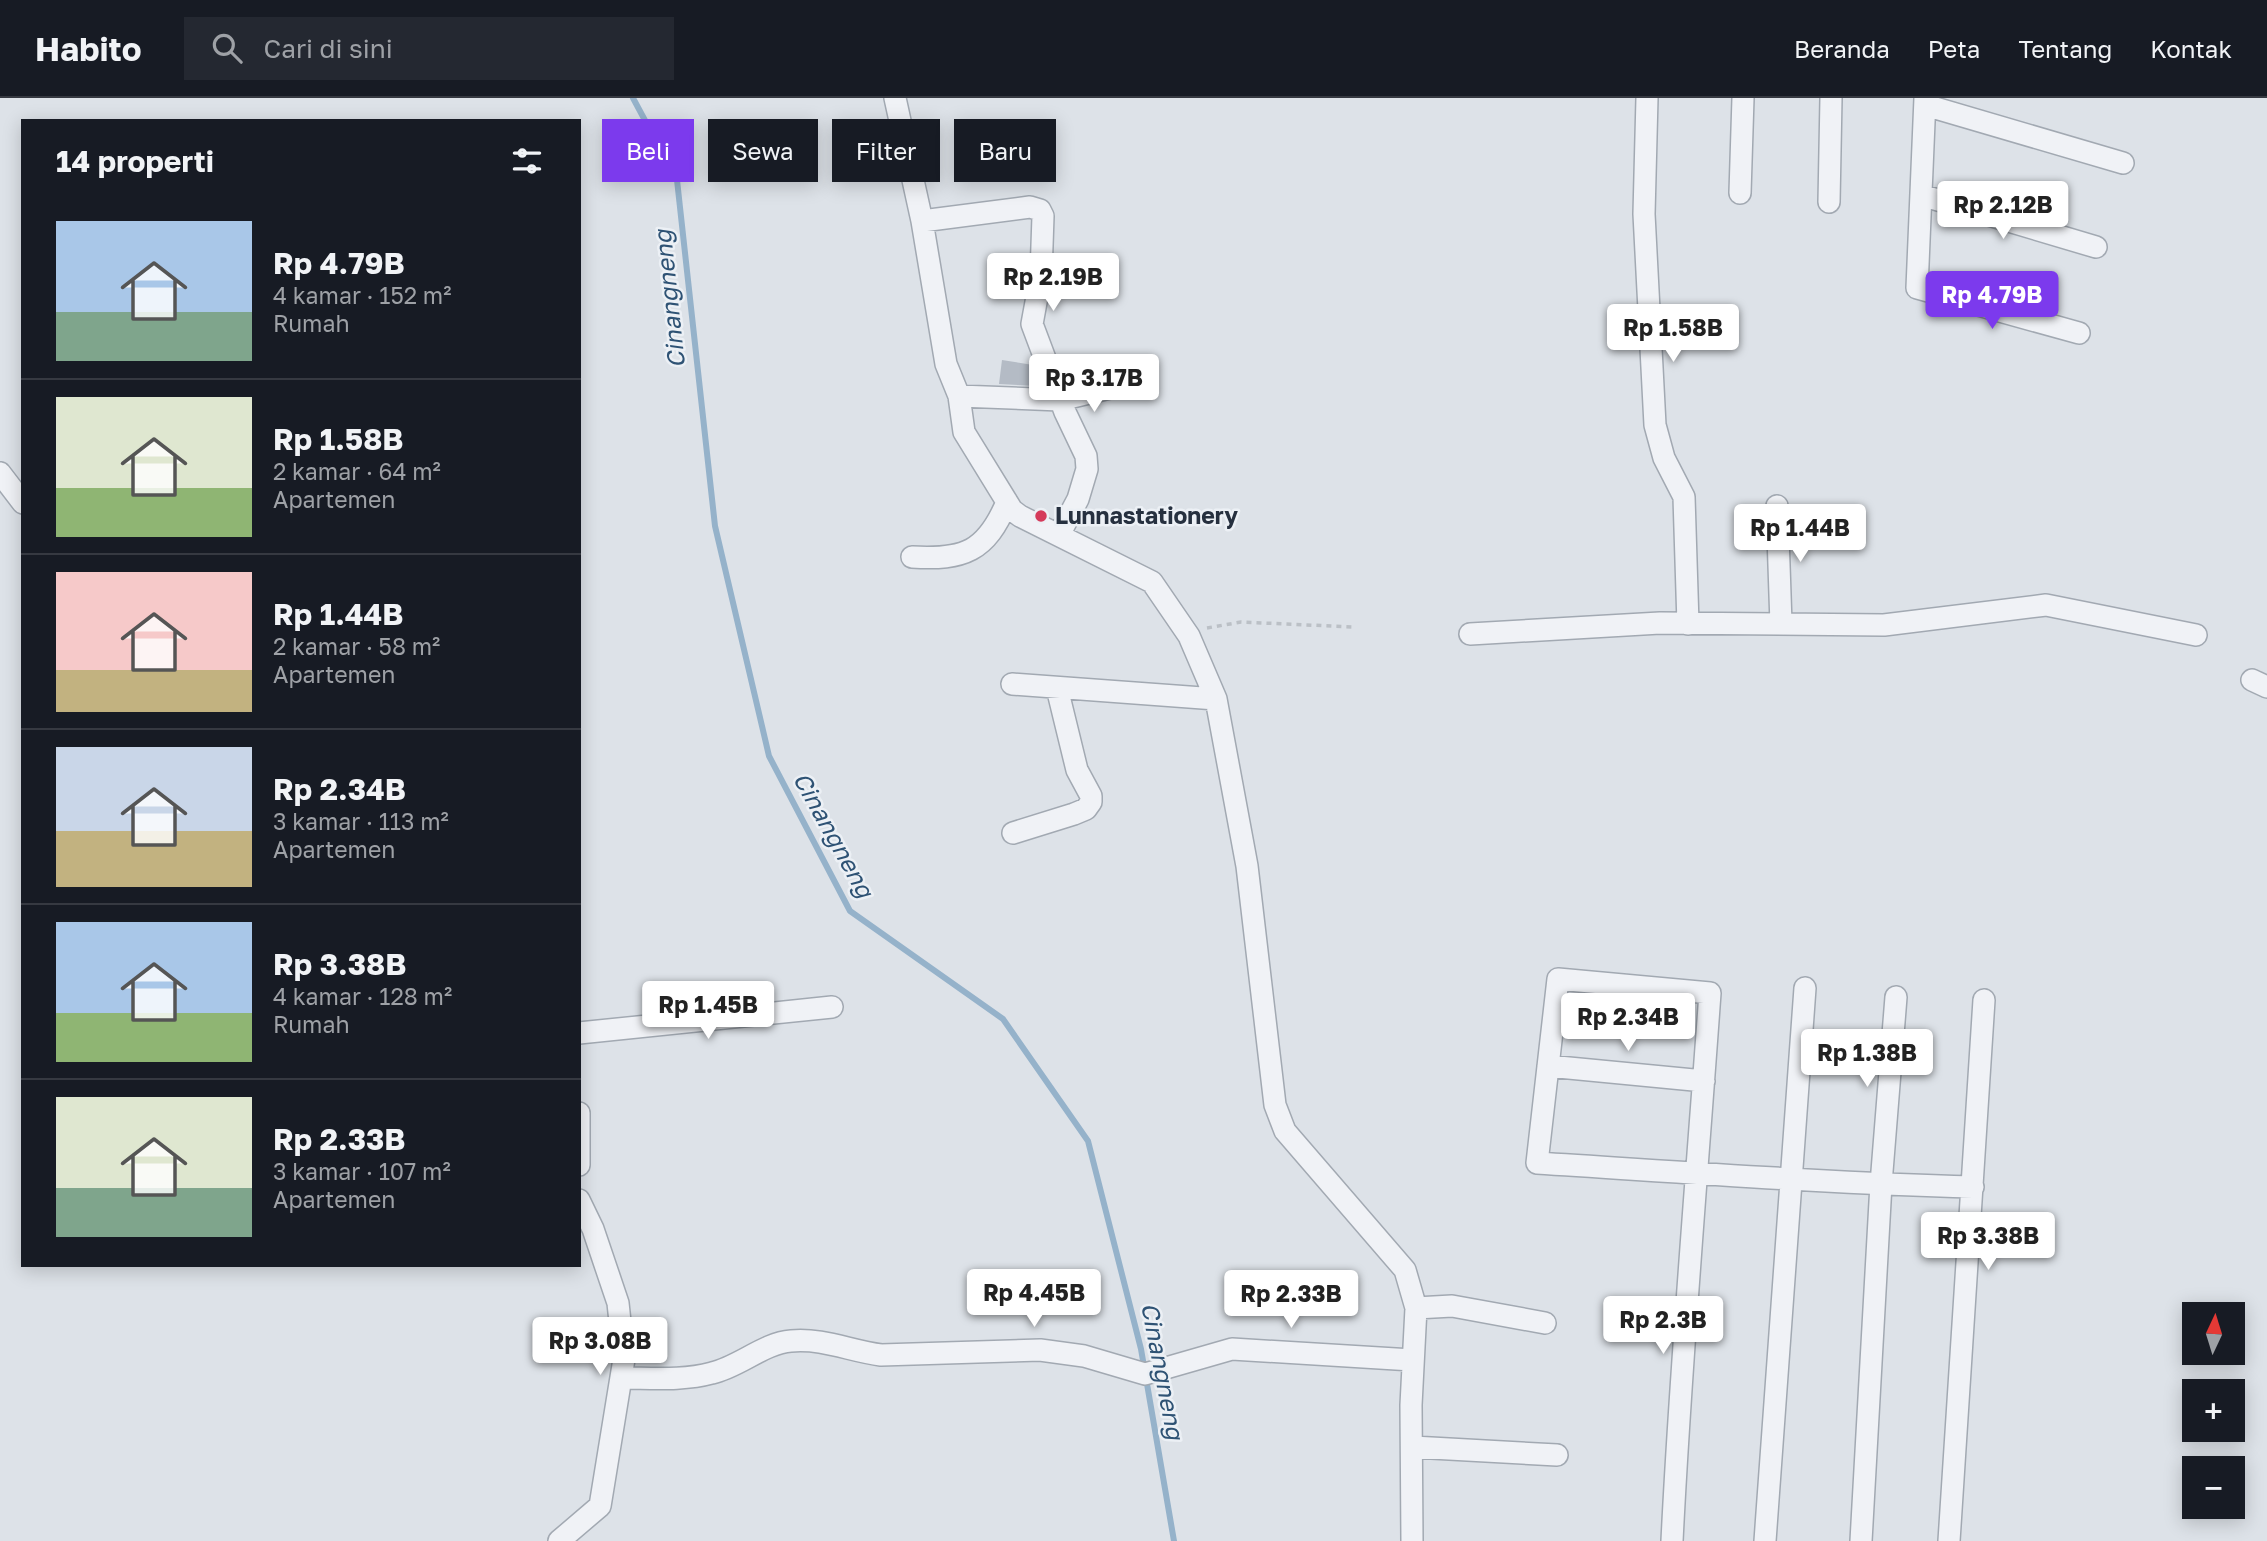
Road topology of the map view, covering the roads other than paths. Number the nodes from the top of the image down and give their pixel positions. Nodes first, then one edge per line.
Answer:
1 (895, 98) edge
2 (1647, 98) edge
3 (1743, 98) edge
4 (1831, 98) edge
5 (1925, 102) edge
6 (2123, 163) dead end
7 (1740, 193) dead end
8 (1922, 195) junction
9 (1829, 202) dead end
10 (922, 221) junction
11 (2096, 247) dead end
12 (2079, 333) dead end
13 (1118, 387) dead end
14 (959, 396) junction
15 (1060, 400) junction
16 (0, 473) edge
17 (21, 500) edge
18 (1007, 502) junction
19 (1777, 506) dead end
20 (1059, 535) junction
21 (912, 557) dead end
22 (1688, 624) junction
23 (1781, 624) junction
24 (1470, 634) dead end
25 (2196, 635) dead end
26 (1012, 684) dead end
27 (1058, 688) junction
28 (1216, 699) junction
29 (1013, 833) dead end
30 (1805, 988) dead end
31 (1896, 997) dead end
32 (1984, 1000) dead end
33 (832, 1007) dead end
34 (581, 1033) edge
35 (1548, 1066) junction
36 (1704, 1081) junction
37 (1697, 1172) junction
38 (1791, 1178) junction
39 (1881, 1184) junction
40 (1973, 1187) junction
41 (581, 1204) edge
42 (1416, 1308) junction
43 (1545, 1323) dead end
44 (1412, 1360) junction
45 (621, 1378) junction
46 (1413, 1447) junction
47 (1557, 1455) dead end
48 (559, 1541) edge
49 (1412, 1541) edge
50 (1672, 1541) edge
51 (1765, 1541) edge
52 (1861, 1541) edge
53 (1950, 1541) edge

1 - 10 street
2 - 22 street
3 - 7 street
4 - 9 street
5 - 6 street
5 - 8 street
8 - 11 street
8 - 12 street
10 - 14 street
10 - 15 street
13 - 15 street
14 - 15 street
14 - 18 street
15 - 20 street
16 - 17 street
18 - 20 street
18 - 21 street
19 - 23 street
20 - 28 street
22 - 23 street
22 - 24 street
23 - 25 street
26 - 27 street
27 - 28 street
27 - 29 street
28 - 42 street
30 - 38 street
31 - 39 street
32 - 40 street
33 - 34 street
35 - 36 street
35 - 36 street
35 - 37 street
36 - 37 street
37 - 38 street
37 - 50 street
38 - 39 street
38 - 51 street
39 - 40 street
39 - 52 street
40 - 53 street
41 - 45 street
42 - 43 street
42 - 44 street
44 - 45 street
44 - 46 street
45 - 48 street
46 - 47 street
46 - 49 street

